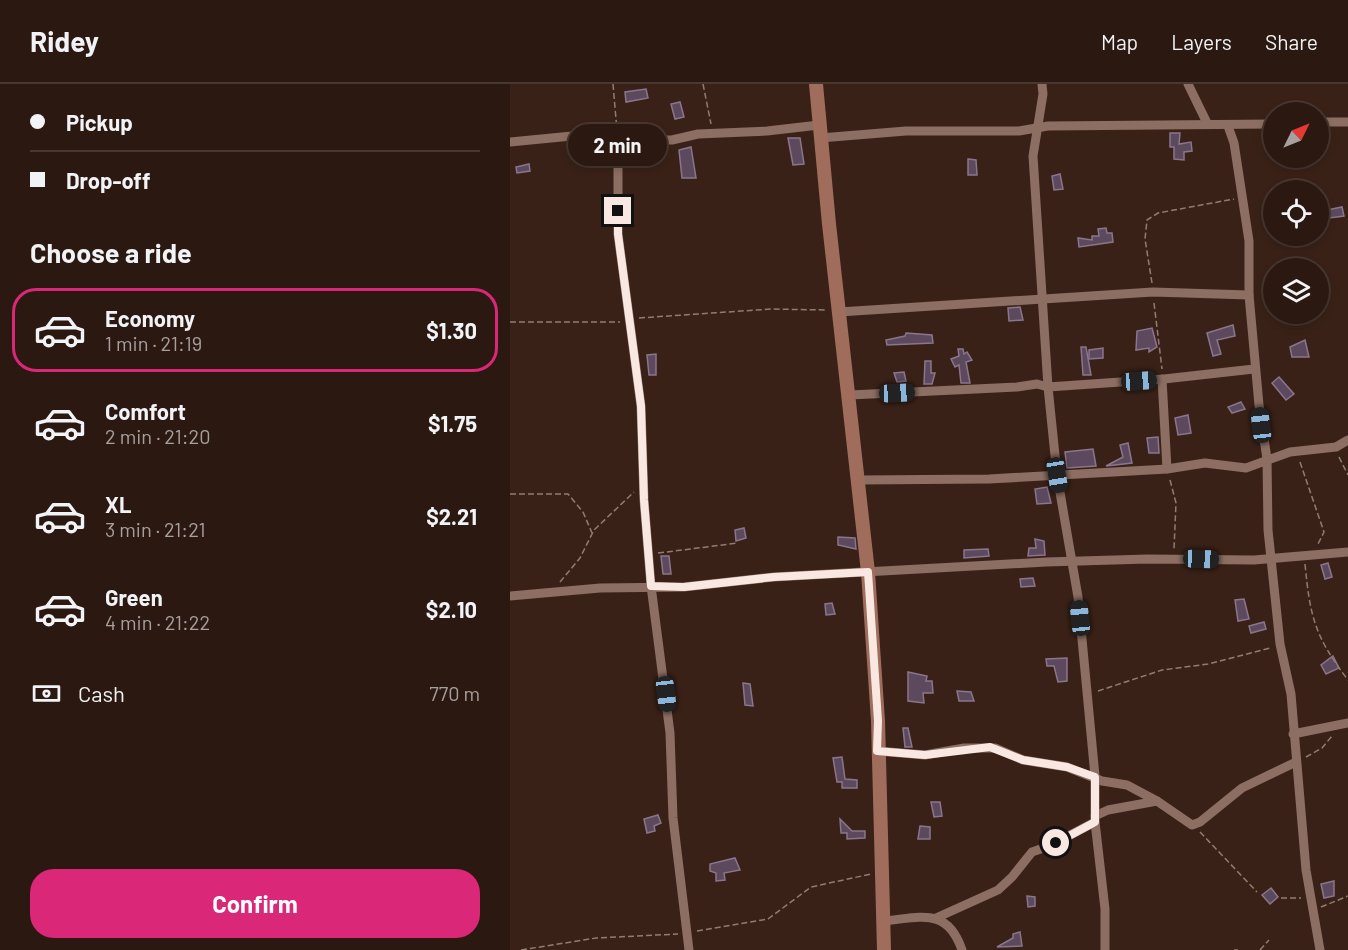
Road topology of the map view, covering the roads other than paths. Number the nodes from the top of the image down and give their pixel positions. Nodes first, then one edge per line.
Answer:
1 (816, 84) edge
2 (1042, 84) edge
3 (1188, 84) edge
4 (1329, 122) edge
5 (1348, 122) edge
6 (1208, 123) junction
7 (1263, 124) edge
8 (1228, 126) junction
9 (1036, 129) junction
10 (820, 131) junction
11 (618, 140) junction
12 (510, 142) edge
13 (1249, 295) junction
14 (1043, 300) junction
15 (839, 311) junction
16 (1254, 369) junction
17 (1163, 379) junction
18 (1047, 387) junction
19 (850, 395) junction
20 (1348, 440) edge
21 (1267, 459) junction
22 (1167, 469) junction
23 (1057, 475) junction
24 (859, 480) junction
25 (1348, 552) edge
26 (1272, 558) junction
27 (1071, 562) junction
28 (868, 572) junction
29 (651, 586) junction
30 (510, 596) edge
31 (1345, 723) edge
32 (1293, 735) junction
33 (877, 751) junction
34 (1296, 762) junction
35 (1095, 777) junction
36 (1157, 801) junction
37 (1095, 819) junction
38 (936, 918) junction
39 (882, 921) junction
40 (689, 950) edge
41 (884, 950) edge
42 (962, 950) edge
43 (1106, 950) edge
44 (1320, 950) edge

1 - 10 street
2 - 9 street
3 - 6 street
4 - 5 street
6 - 8 street
6 - 9 street
7 - 8 street
8 - 13 street
9 - 10 street
9 - 14 street
10 - 11 street
10 - 15 street
11 - 12 street
11 - 29 street
13 - 14 street
13 - 16 street
14 - 15 street
14 - 18 street
15 - 19 street
16 - 17 street
16 - 21 street
17 - 18 street
17 - 22 street
18 - 19 street
18 - 23 street
19 - 24 street
20 - 21 street
21 - 22 street
21 - 26 street
22 - 23 street
23 - 24 street
23 - 27 street
24 - 28 street
25 - 26 street
26 - 27 street
26 - 32 street
27 - 28 street
27 - 35 street
28 - 29 street
28 - 33 street
29 - 30 street
29 - 40 street
31 - 32 street
32 - 34 street
33 - 35 street
33 - 39 street
34 - 36 street
34 - 44 street
35 - 36 street
35 - 37 street
36 - 37 street
37 - 38 street
37 - 43 street
38 - 39 street
38 - 42 street
39 - 41 street

